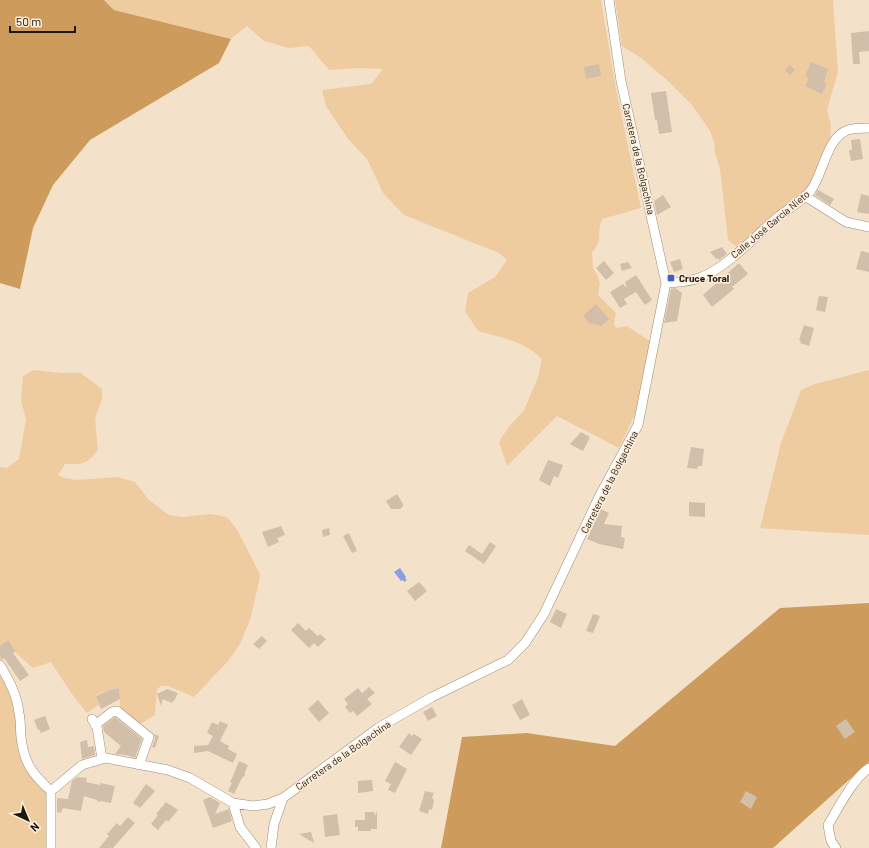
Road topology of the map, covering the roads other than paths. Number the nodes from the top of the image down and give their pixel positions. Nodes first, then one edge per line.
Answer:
1 (609, 0) edge
2 (869, 128) edge
3 (806, 196) junction
4 (869, 227) edge
5 (666, 283) junction
6 (0, 665) edge
7 (102, 759) junction
8 (139, 764) junction
9 (869, 768) edge
10 (52, 792) junction
11 (283, 798) junction
12 (233, 803) junction
13 (51, 848) edge
14 (256, 848) edge
15 (271, 848) edge
16 (836, 848) edge

1 - 5 street, Carretera de la Bolgachina
2 - 3 street, Calle José García Nieto
3 - 4 street
3 - 5 street, Calle José García Nieto
5 - 11 street, Carretera de la Bolgachina
6 - 10 street
7 - 8 street
7 - 8 street
7 - 10 street
8 - 12 street
9 - 16 street
10 - 13 street
11 - 12 street, Carretera de la Bolgachina
11 - 15 street
12 - 14 street

